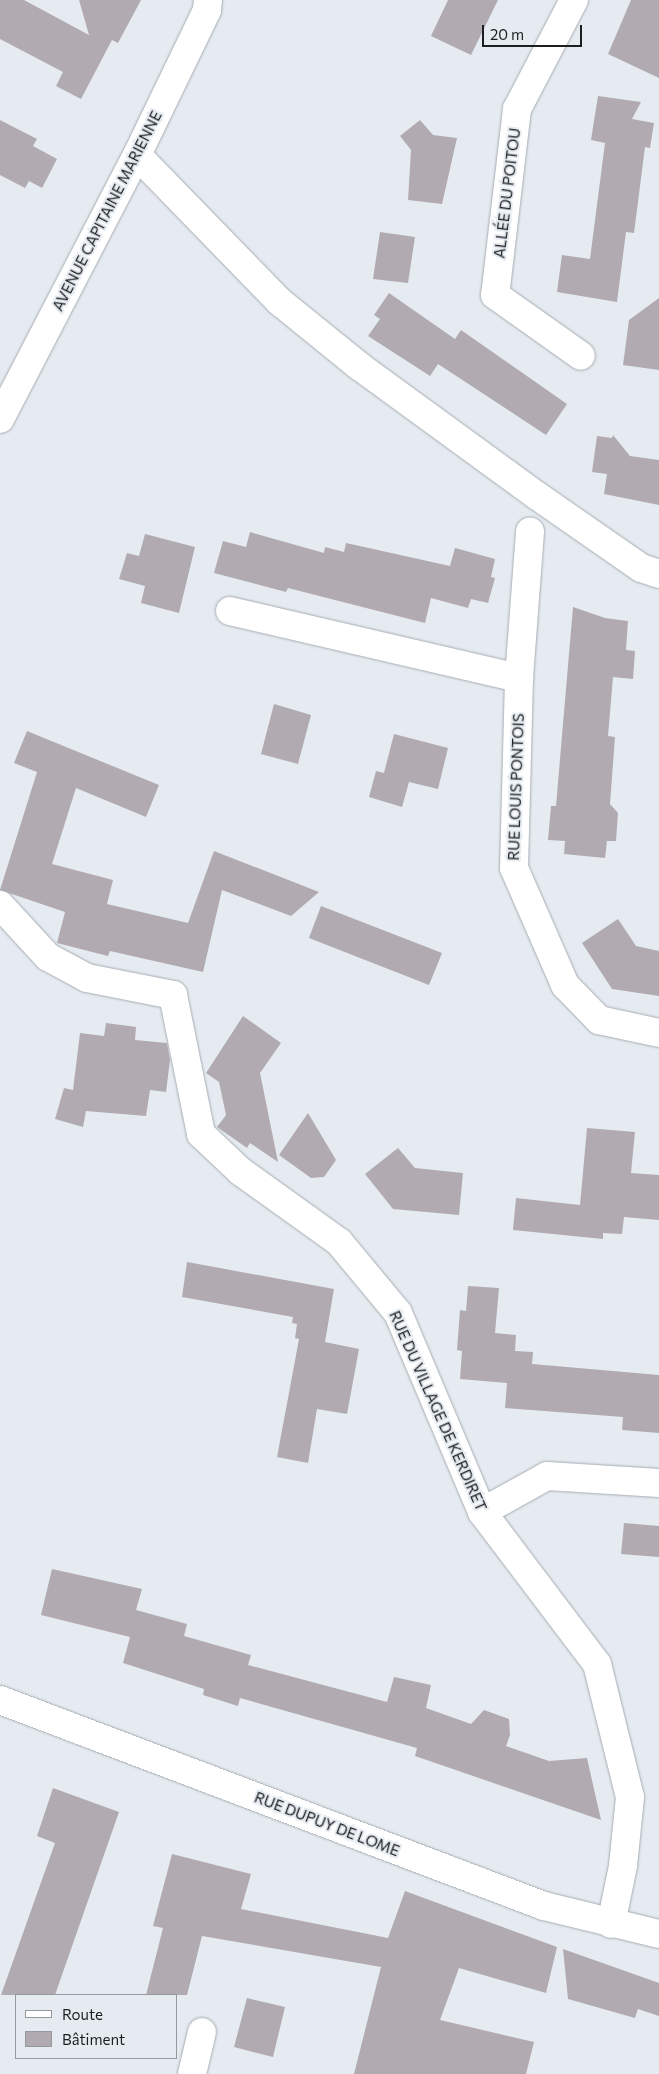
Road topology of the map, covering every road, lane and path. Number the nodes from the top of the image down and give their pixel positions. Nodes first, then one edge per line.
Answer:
1 (208, 0) edge
2 (574, 0) edge
3 (137, 155) junction
4 (581, 356) dead end
5 (0, 419) edge
6 (530, 531) dead end
7 (659, 574) edge
8 (230, 611) dead end
9 (520, 678) junction
10 (0, 905) edge
11 (659, 1032) edge
12 (659, 1484) edge
13 (482, 1512) junction
14 (0, 1700) edge
15 (611, 1924) junction
16 (659, 1934) edge
17 (202, 2032) dead end
18 (192, 2074) edge

1 - 3 street, AVENUE CAPITAINE MARIENNE
2 - 4 street, ALLÉE DU POITOU
3 - 5 street, AVENUE CAPITAINE MARIENNE
3 - 7 street
6 - 9 street, RUE LOUIS PONTOIS
8 - 9 street
9 - 11 street, RUE LOUIS PONTOIS
10 - 13 street, RUE DU VILLAGE DE KERDIRET
12 - 13 street
13 - 15 street, RUE DU VILLAGE DE KERDIRET
14 - 15 street, RUE DUPUY DE LOME
15 - 16 street, RUE DUPUY DE LOME
17 - 18 street

